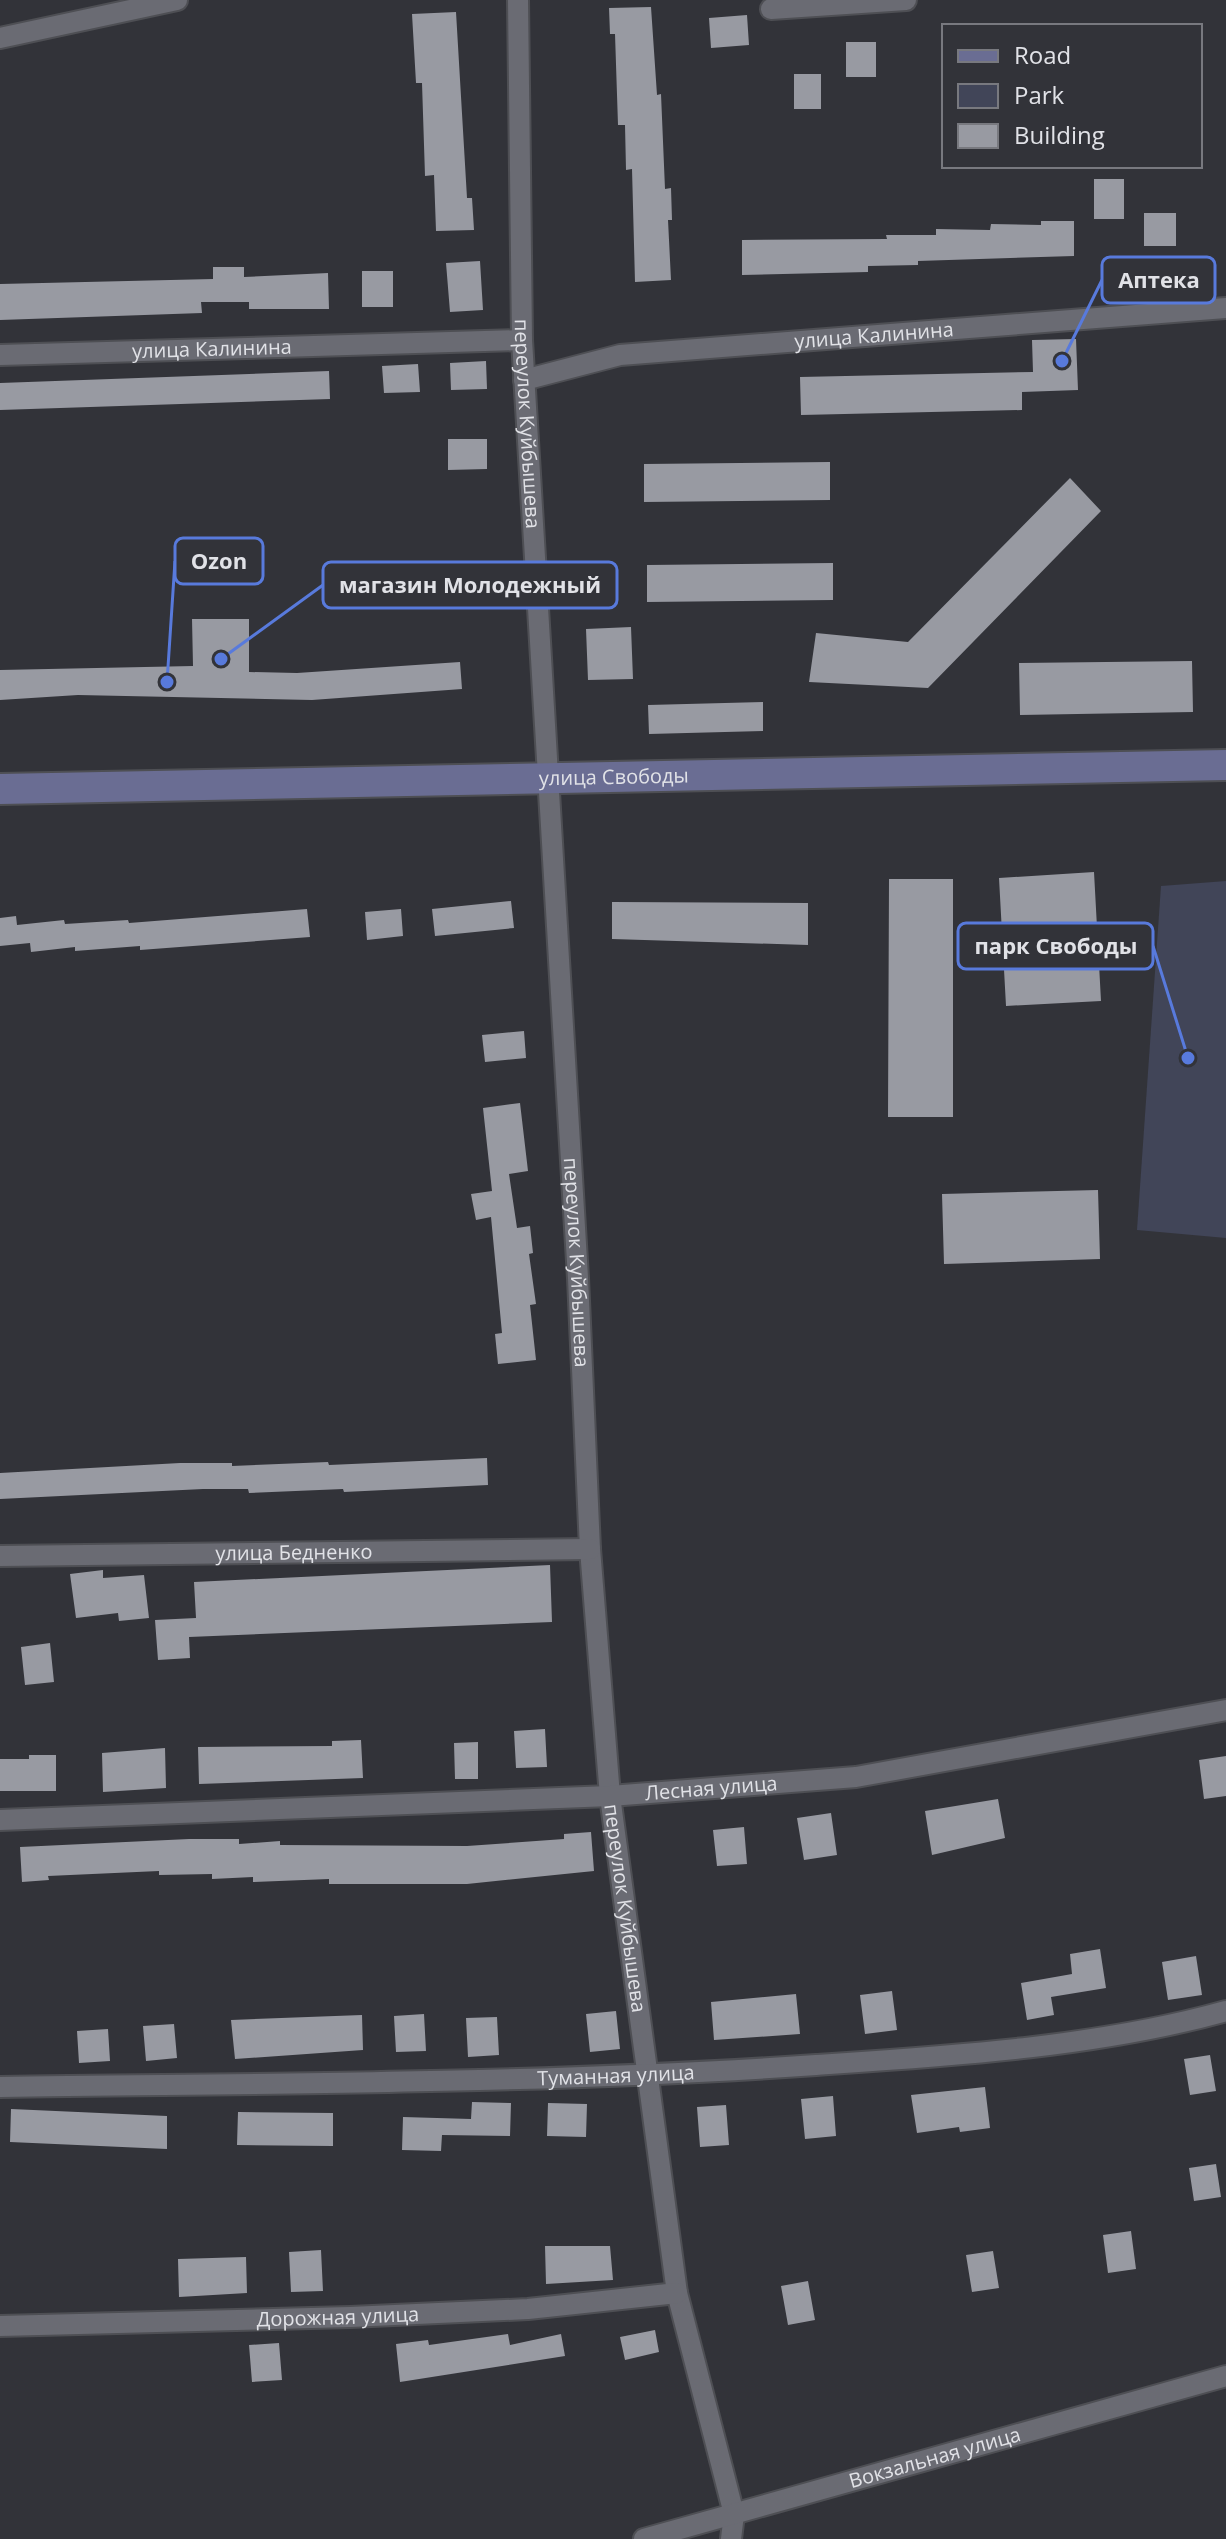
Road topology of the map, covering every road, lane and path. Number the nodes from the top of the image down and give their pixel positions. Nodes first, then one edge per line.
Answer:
1 (177, 0) edge
2 (518, 0) edge
3 (906, 0) edge
4 (771, 9) dead end
5 (0, 38) edge
6 (1226, 308) edge
7 (522, 340) junction
8 (0, 355) edge
9 (524, 380) junction
10 (1226, 765) edge
11 (546, 777) junction
12 (0, 789) edge
13 (590, 1549) junction
14 (0, 1556) edge
15 (1226, 1710) edge
16 (610, 1796) junction
17 (0, 1820) edge
18 (1226, 2011) edge
19 (646, 2077) junction
20 (0, 2087) edge
21 (677, 2293) junction
22 (0, 2326) edge
23 (1226, 2376) edge
24 (734, 2514) junction
25 (644, 2539) edge
26 (731, 2539) edge

1 - 5 street
2 - 7 street, переулок Куйбышева
3 - 4 street
6 - 9 street, улица Калинина
7 - 8 street, улица Калинина
7 - 9 street, переулок Куйбышева
9 - 11 street, переулок Куйбышева
10 - 11 main road, улица Свободы
11 - 12 main road, улица Свободы
11 - 13 street, переулок Куйбышева
13 - 14 street, улица Бедненко
13 - 16 street, переулок Куйбышева
15 - 16 street, Лесная улица
16 - 17 street, Лесная улица
16 - 19 street, переулок Куйбышева
18 - 19 street, Туманная улица
19 - 20 street, Туманная улица
19 - 21 street, переулок Куйбышева
21 - 22 street, Дорожная улица
21 - 24 street, переулок Куйбышева
23 - 24 street, Вокзальная улица
24 - 25 street, Вокзальная улица
24 - 26 street

